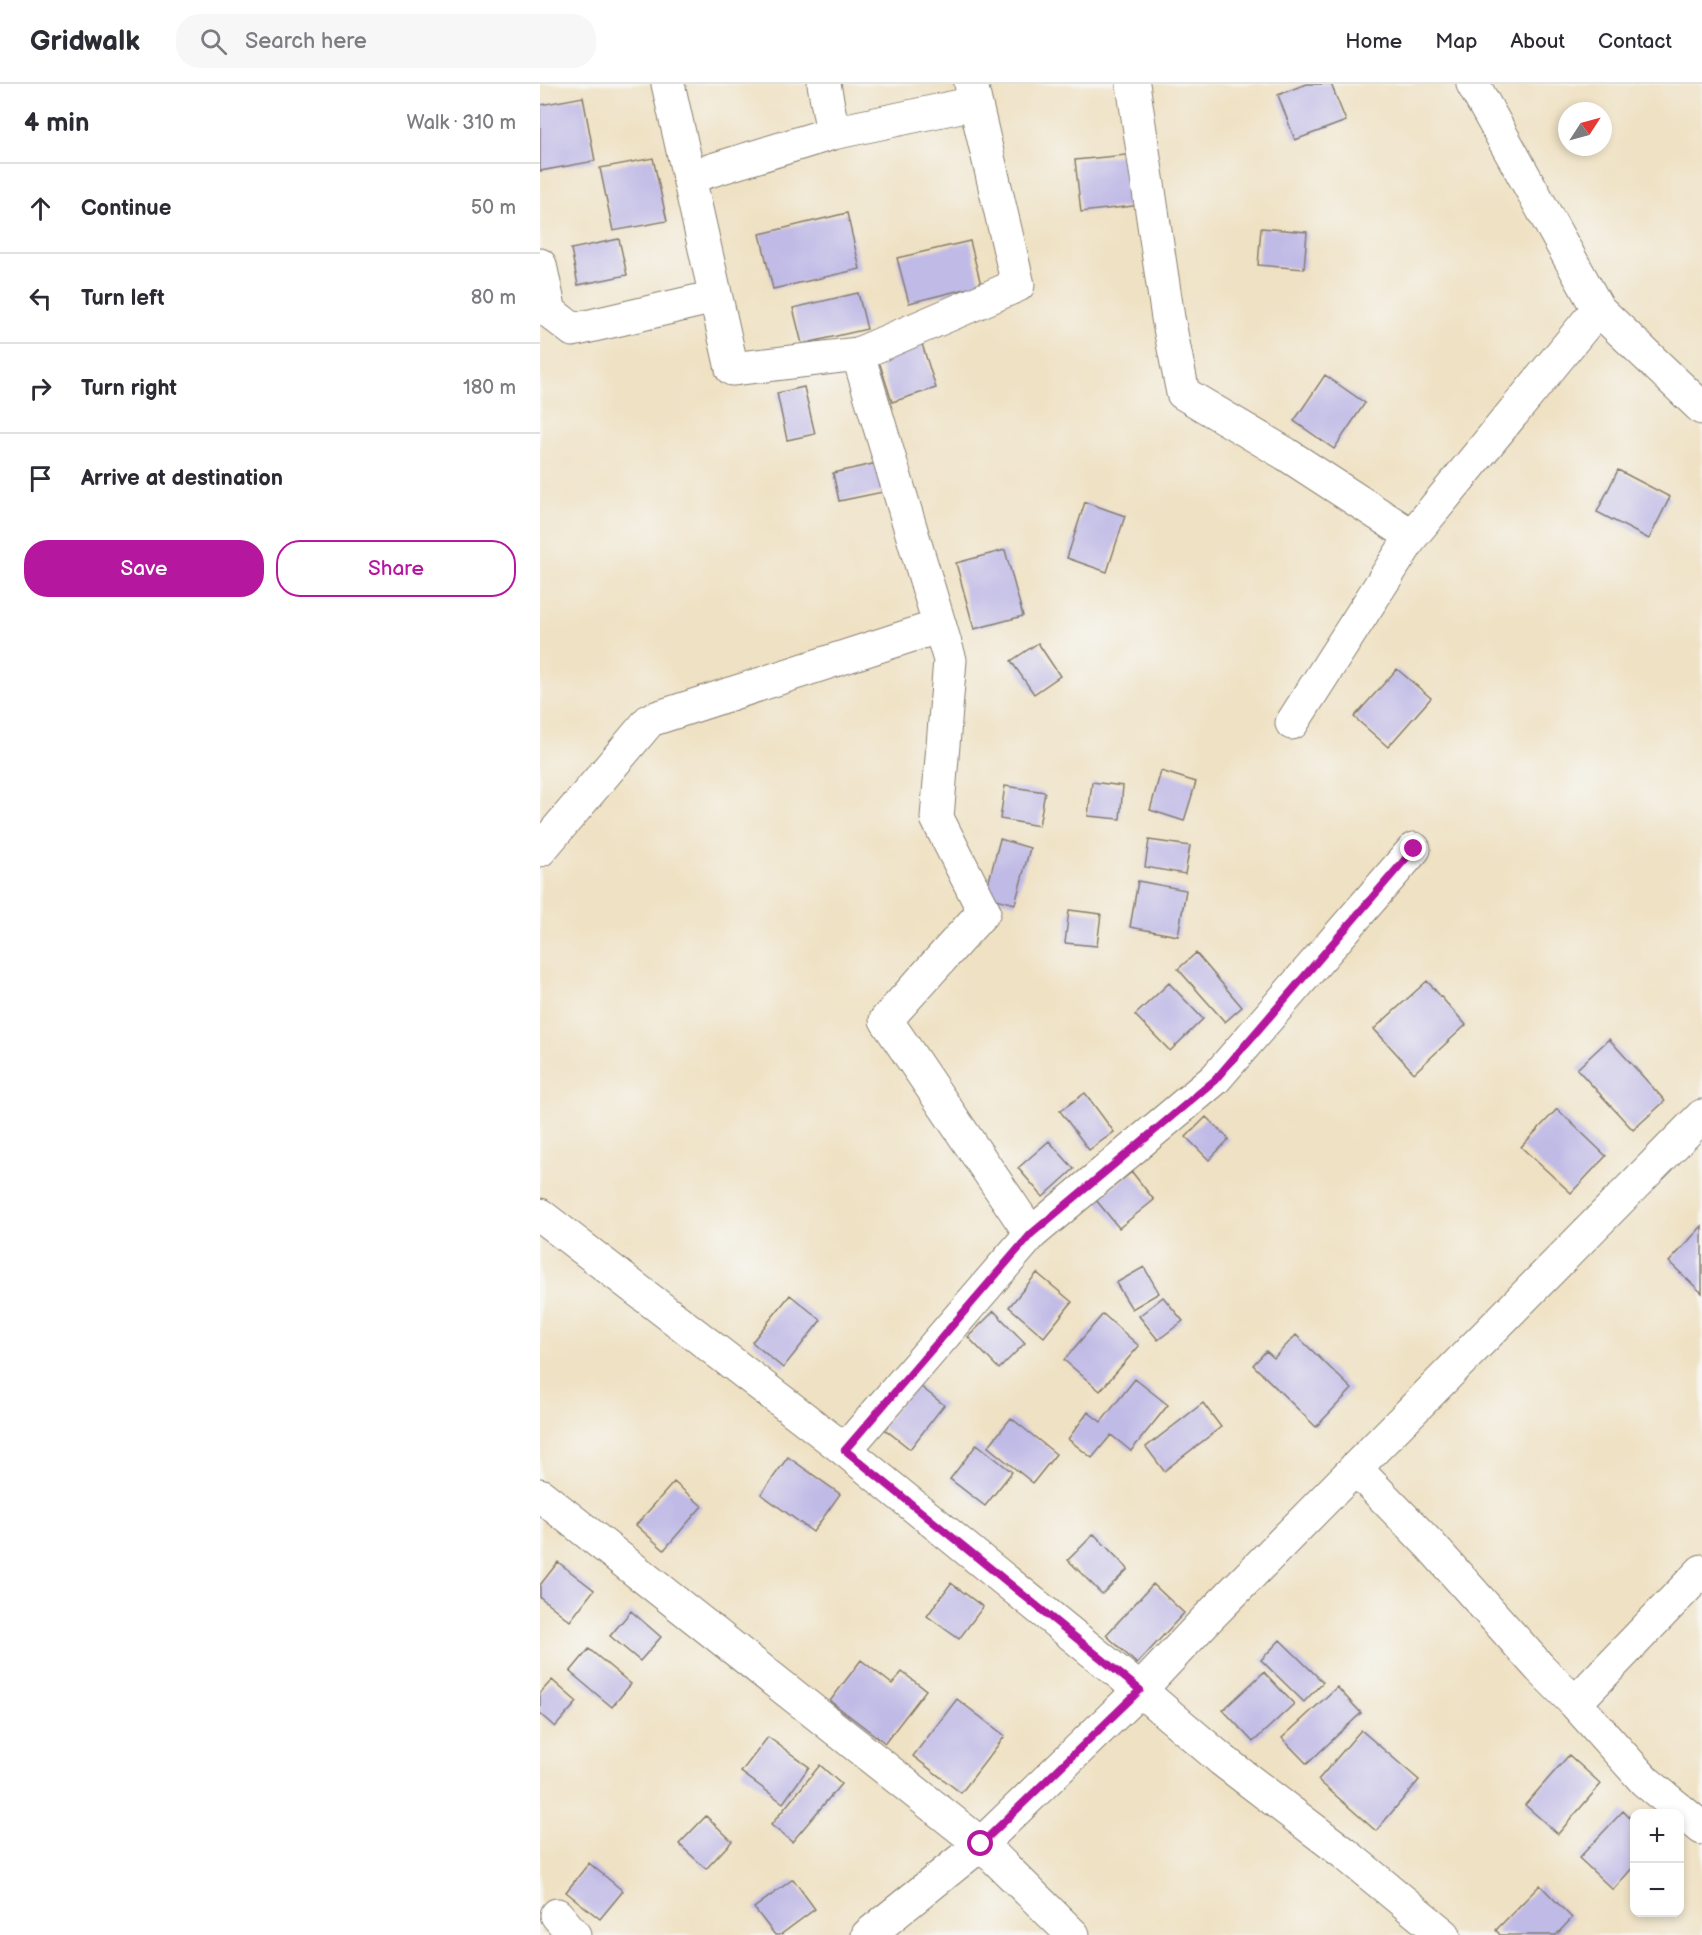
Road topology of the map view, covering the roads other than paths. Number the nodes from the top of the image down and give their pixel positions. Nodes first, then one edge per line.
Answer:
1 (668, 84) edge
2 (824, 84) edge
3 (1133, 84) edge
4 (1473, 84) edge
5 (973, 93) edge
6 (833, 133) junction
7 (689, 177) junction
8 (540, 265) edge
9 (715, 297) junction
10 (1598, 309) junction
11 (858, 354) junction
12 (1702, 408) edge
13 (1412, 536) junction
14 (940, 626) junction
15 (1292, 723) dead end
16 (1414, 849) dead end
17 (540, 850) edge
18 (1702, 1116) edge
19 (540, 1215) edge
20 (1031, 1234) junction
21 (845, 1450) junction
22 (1355, 1468) junction
23 (540, 1495) edge
24 (1702, 1571) edge
25 (1140, 1690) junction
26 (1575, 1703) junction
27 (1702, 1828) edge
28 (981, 1844) junction
29 (868, 1935) edge
30 (1073, 1935) edge
31 (1444, 1935) edge

1 - 7 street
2 - 6 street
3 - 13 street
4 - 10 street
5 - 6 street
5 - 11 street
6 - 7 street
7 - 9 street
8 - 9 street
9 - 11 street
10 - 12 street
10 - 13 street
11 - 14 street
13 - 15 street
14 - 17 street
14 - 20 street
16 - 20 street
18 - 22 street
19 - 21 street
20 - 21 street
21 - 25 street
22 - 25 street
22 - 26 street
23 - 28 street
24 - 26 street
25 - 28 street
25 - 31 street
26 - 27 street
28 - 29 street
28 - 30 street

